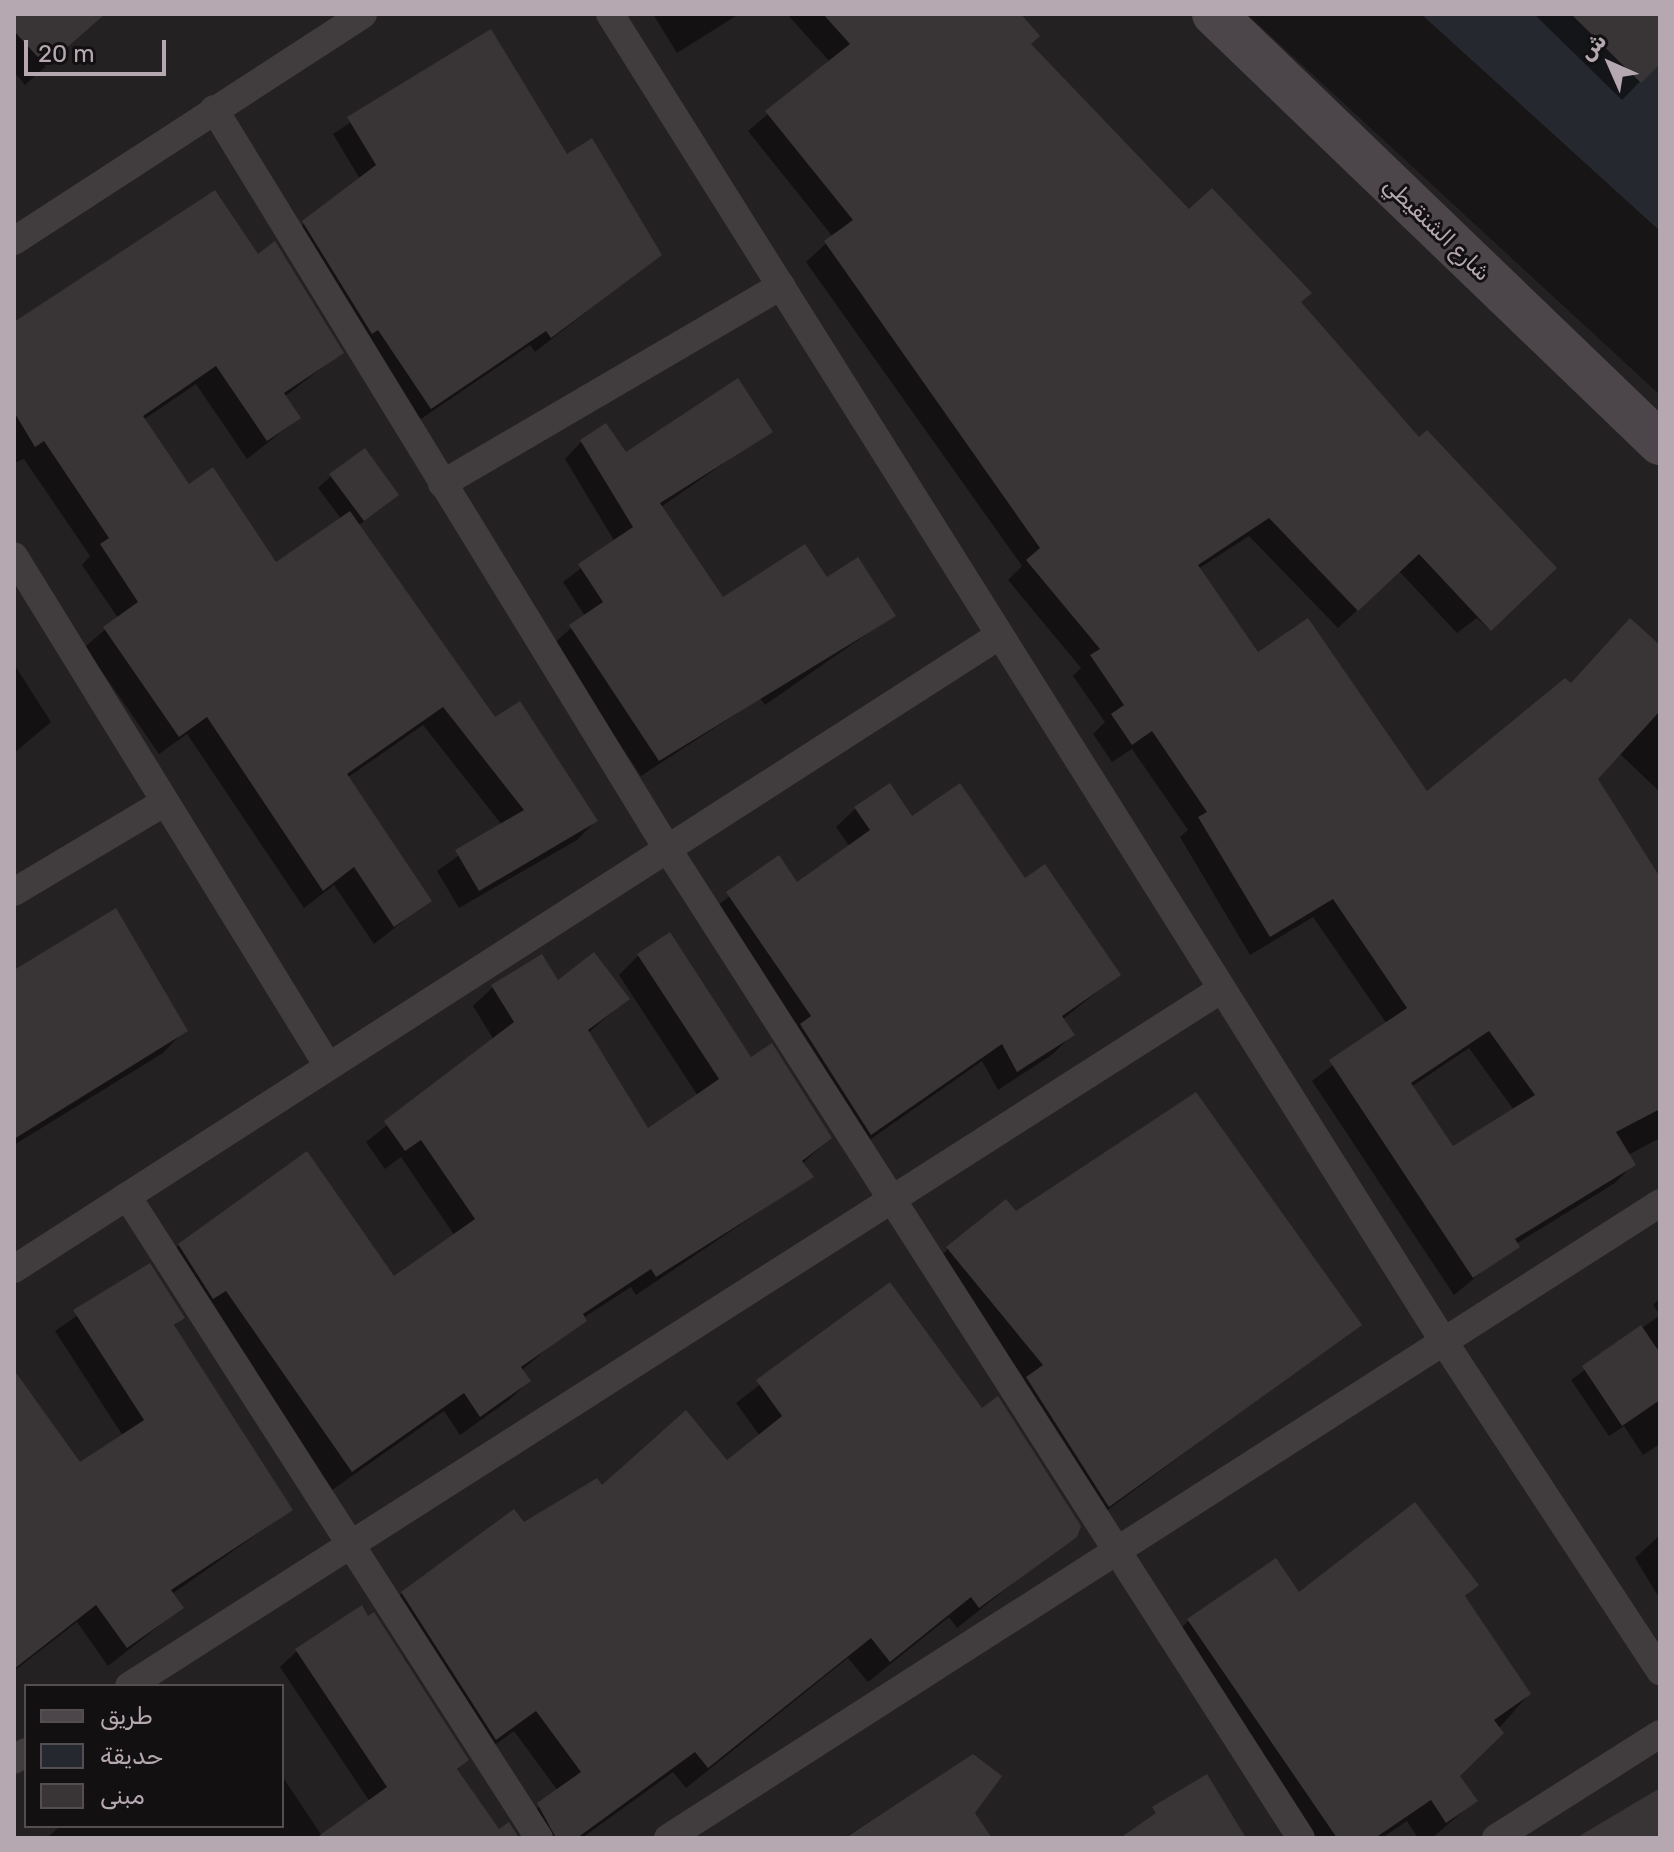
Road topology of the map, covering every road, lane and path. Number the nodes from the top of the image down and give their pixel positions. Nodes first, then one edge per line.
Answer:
1 (363, 14) edge
2 (610, 14) edge
3 (1214, 14) edge
4 (214, 109) junction
5 (14, 241) edge
6 (781, 286) junction
7 (1660, 443) edge
8 (442, 484) junction
9 (14, 556) edge
10 (1000, 635) junction
11 (165, 802) junction
12 (665, 845) junction
13 (14, 892) edge
14 (1222, 989) junction
15 (328, 1066) junction
16 (127, 1196) junction
17 (887, 1197) junction
18 (1660, 1203) edge
19 (14, 1269) edge
20 (1444, 1342) junction
21 (351, 1544) junction
22 (1116, 1547) junction
23 (1660, 1671) edge
24 (132, 1684) edge
25 (1660, 1734) edge
26 (539, 1838) edge
27 (668, 1838) edge
28 (1301, 1838) edge
29 (1496, 1838) edge

1 - 4 lane
2 - 6 lane
3 - 7 street, شارع الشنقيطي
4 - 5 lane
4 - 8 lane
6 - 8 lane
6 - 10 lane
8 - 12 lane
9 - 11 lane
10 - 12 lane
10 - 14 lane
11 - 13 lane
11 - 15 lane
12 - 15 lane
12 - 17 lane
14 - 17 lane
14 - 20 lane
15 - 16 lane
16 - 19 lane
16 - 21 lane
17 - 21 lane
17 - 22 lane
18 - 20 lane
20 - 22 lane
20 - 23 lane
21 - 24 lane
21 - 26 lane
22 - 27 lane
22 - 28 lane
25 - 29 lane

